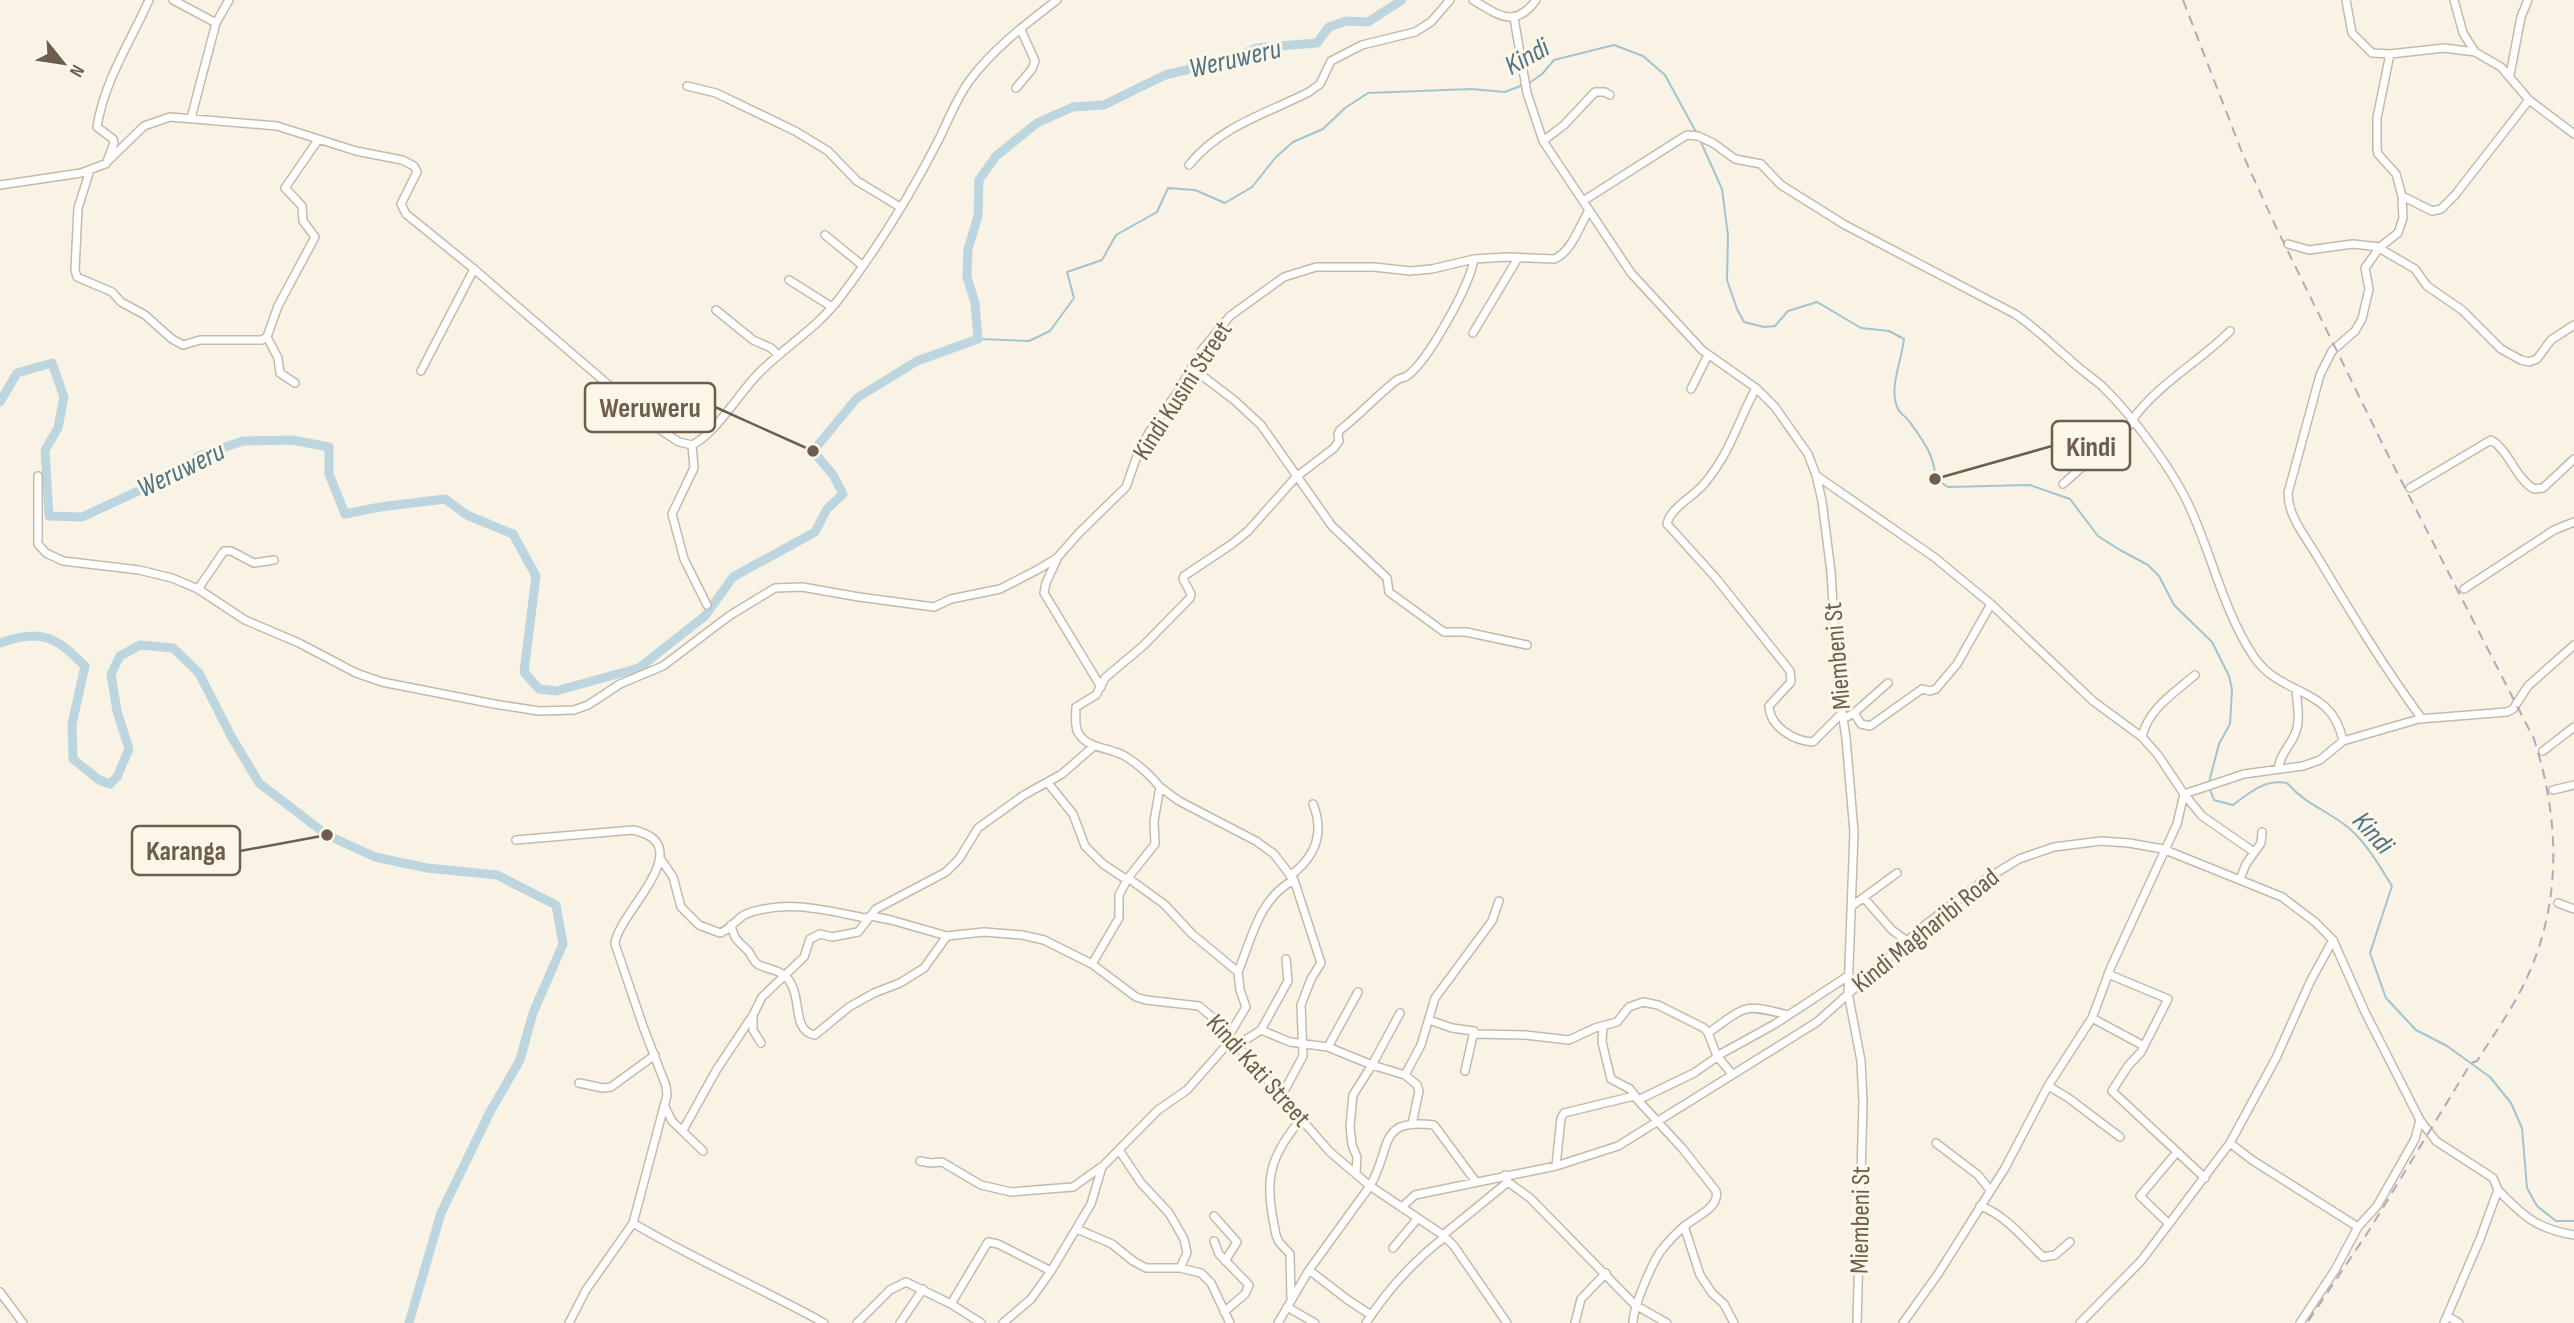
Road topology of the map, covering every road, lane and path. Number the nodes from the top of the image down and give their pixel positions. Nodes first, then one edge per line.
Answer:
1 (149, 0) edge
2 (173, 0) edge
3 (229, 0) edge
4 (1057, 0) edge
5 (1450, 0) edge
6 (1473, 0) edge
7 (1536, 0) edge
8 (2346, 0) edge
9 (2454, 0) edge
10 (2528, 0) edge
11 (1514, 18) junction
12 (216, 23) junction
13 (1021, 30) junction
14 (2474, 52) junction
15 (2390, 54) junction
16 (2510, 75) junction
17 (687, 86) dead end
18 (1016, 88) dead end
19 (1610, 94) dead end
20 (2529, 100) junction
21 (191, 118) junction
22 (2574, 134) edge
23 (318, 139) junction
24 (1543, 141) junction
25 (105, 164) junction
26 (1189, 164) dead end
27 (90, 170) junction
28 (0, 185) edge
29 (2402, 196) junction
30 (1583, 201) junction
31 (900, 207) junction
32 (1589, 210) junction
33 (825, 235) dead end
34 (2288, 244) dead end
35 (2379, 247) junction
36 (1518, 257) junction
37 (1474, 259) junction
38 (863, 265) junction
39 (474, 269) junction
40 (789, 280) dead end
41 (832, 307) junction
42 (716, 310) dead end
43 (2574, 325) edge
44 (2230, 331) dead end
45 (1473, 333) dead end
46 (267, 337) junction
47 (778, 355) junction
48 (1708, 355) junction
49 (1192, 368) junction
50 (421, 370) dead end
51 (295, 383) dead end
52 (1756, 388) junction
53 (1690, 389) dead end
54 (2133, 421) junction
55 (692, 445) junction
56 (2574, 459) edge
57 (1816, 475) junction
58 (38, 476) dead end
59 (1296, 477) junction
60 (2063, 484) dead end
61 (2410, 488) dead end
62 (2574, 523) edge
63 (1057, 558) junction
64 (274, 560) dead end
65 (198, 589) junction
66 (2464, 589) dead end
67 (1991, 604) junction
68 (707, 605) dead end
69 (1527, 645) dead end
70 (2574, 645) edge
71 (2195, 675) dead end
72 (1888, 683) dead end
73 (1101, 687) junction
74 (2296, 690) junction
75 (1854, 713) junction
76 (1842, 716) junction
77 (2422, 719) junction
78 (2574, 727) edge
79 (2142, 737) junction
80 (2343, 741) junction
81 (1094, 746) junction
82 (2543, 751) dead end
83 (2278, 769) junction
84 (1048, 783) junction
85 (2574, 785) edge
86 (1160, 787) junction
87 (2553, 790) dead end
88 (2184, 794) junction
89 (1313, 804) dead end
90 (2262, 832) dead end
91 (516, 840) dead end
92 (2164, 849) junction
93 (2254, 852) junction
94 (660, 858) junction
95 (1898, 873) dead end
96 (1292, 878) junction
97 (1128, 879) junction
98 (2241, 879) junction
99 (1864, 898) junction
100 (1499, 901) dead end
101 (2558, 903) dead end
102 (1852, 906) junction
103 (2574, 909) edge
104 (871, 916) junction
105 (732, 925) junction
106 (947, 936) junction
107 (2333, 940) junction
108 (1907, 941) junction
109 (1286, 959) dead end
110 (1092, 964) junction
111 (1238, 972) junction
112 (2108, 974) junction
113 (785, 976) junction
114 (1847, 976) junction
115 (1357, 992) dead end
116 (1848, 993) junction
117 (1400, 1013) dead end
118 (753, 1015) junction
119 (1788, 1015) junction
120 (2092, 1018) junction
121 (1429, 1020) junction
122 (1603, 1026) junction
123 (1261, 1030) junction
124 (1708, 1033) junction
125 (1474, 1034) junction
126 (1232, 1041) junction
127 (761, 1042) dead end
128 (1304, 1043) junction
129 (1328, 1046) junction
130 (2144, 1046) junction
131 (655, 1055) junction
132 (1717, 1056) junction
133 (1372, 1065) junction
134 (1465, 1071) dead end
135 (1732, 1074) junction
136 (1405, 1075) junction
137 (579, 1083) dead end
138 (2048, 1086) junction
139 (1282, 1095) junction
140 (1637, 1098) junction
141 (665, 1107) junction
142 (1302, 1118) junction
143 (2420, 1120) junction
144 (672, 1121) junction
145 (660, 1123) junction
146 (1412, 1124) junction
147 (1658, 1124) junction
148 (683, 1130) junction
149 (2120, 1137) dead end
150 (1936, 1143) dead end
151 (2230, 1143) junction
152 (1119, 1150) junction
153 (703, 1151) dead end
154 (2177, 1152) junction
155 (920, 1161) dead end
156 (1556, 1166) junction
157 (1102, 1167) junction
158 (1356, 1172) junction
159 (1506, 1178) junction
160 (2205, 1178) junction
161 (1476, 1182) junction
162 (1370, 1186) junction
163 (1990, 1190) junction
164 (2498, 1190) junction
165 (1980, 1206) junction
166 (1402, 1207) junction
167 (1214, 1216) dead end
168 (1418, 1218) junction
169 (633, 1223) junction
170 (2169, 1224) junction
171 (1684, 1226) junction
172 (2358, 1227) junction
173 (1077, 1228) junction
174 (2574, 1235) edge
175 (1444, 1236) junction
176 (1213, 1241) dead end
177 (2070, 1242) dead end
178 (1393, 1248) dead end
179 (1224, 1261) junction
180 (1180, 1268) junction
181 (1309, 1270) junction
182 (1051, 1271) junction
183 (1606, 1273) junction
184 (923, 1289) junction
185 (0, 1292) edge
186 (1289, 1303) junction
187 (951, 1304) junction
188 (1635, 1305) junction
189 (1224, 1312) junction
190 (1371, 1315) junction
191 (2445, 1320) edge
192 (1908, 1321) edge
193 (2085, 1322) edge
194 (23, 1323) edge
195 (569, 1323) edge
196 (824, 1323) edge
197 (857, 1323) edge
198 (900, 1323) edge
199 (981, 1323) edge
200 (1003, 1323) edge
201 (1230, 1323) edge
202 (1278, 1323) edge
203 (1315, 1323) edge
204 (1366, 1323) edge
205 (1507, 1323) edge
206 (1575, 1323) edge
207 (1633, 1323) edge
208 (1667, 1323) edge
209 (1734, 1323) edge
210 (1857, 1323) edge
211 (2300, 1323) edge
212 (2459, 1323) edge

1 - 25 street
2 - 12 street
3 - 12 street
4 - 13 street
5 - 26 street
6 - 11 street
7 - 11 street
8 - 15 street
9 - 14 street
10 - 16 street
11 - 24 street, Miembeni St
12 - 21 street
13 - 18 street
13 - 31 street
14 - 15 street
14 - 16 street
15 - 29 street
16 - 20 street
17 - 31 street
19 - 24 street
20 - 22 street
20 - 29 street
21 - 23 street
21 - 25 street
23 - 39 street
23 - 46 street
24 - 30 street, Miembeni St
25 - 27 street
27 - 28 street
27 - 46 street
29 - 35 street
30 - 32 street, Miembeni St
30 - 54 street
31 - 38 street
32 - 36 street, Kindi Kusini Street
32 - 48 street, Miembeni St
33 - 38 street
34 - 35 street
35 - 43 street
35 - 77 street
36 - 37 street, Kindi Kusini Street
36 - 45 street
37 - 49 street, Kindi Kusini Street
37 - 59 street
38 - 41 street
39 - 50 street
39 - 55 street
40 - 41 street
41 - 47 street
42 - 47 street
44 - 54 street
46 - 51 street
47 - 55 street
48 - 52 street, Miembeni St
48 - 53 street
49 - 59 street
49 - 63 street, Kindi Kusini Street
52 - 57 street, Miembeni St
52 - 76 street
54 - 60 street
54 - 74 street
55 - 68 street
56 - 61 street
57 - 67 street
57 - 76 street, Miembeni St
58 - 65 street, Kindi Kusini Street
59 - 69 street
59 - 73 street
62 - 66 street
63 - 65 street, Kindi Kusini Street
63 - 73 street
64 - 65 street
67 - 75 street
67 - 79 street
70 - 77 street
71 - 79 street
72 - 75 street
73 - 81 street
74 - 80 street
74 - 83 street
75 - 76 street
76 - 102 street, Miembeni St
77 - 80 street
78 - 82 street
79 - 88 street
80 - 83 street
81 - 84 street
81 - 86 street
83 - 88 street
84 - 97 street
84 - 104 street
85 - 87 street
86 - 96 street
86 - 97 street
88 - 92 street
88 - 93 street
89 - 96 street
90 - 93 street
91 - 94 street
92 - 98 street, Kindi Magharibi Road
92 - 108 street, Kindi Magharibi Road
92 - 112 street
93 - 98 street
94 - 105 street
94 - 131 street
95 - 99 street
96 - 111 street
96 - 128 street
97 - 110 street
97 - 111 street
98 - 107 street, Kindi Magharibi Road
99 - 102 street
99 - 108 street
100 - 121 street
101 - 103 street
102 - 114 street, Miembeni St
104 - 105 street
104 - 106 street
104 - 113 street
105 - 113 street
106 - 110 street, Kindi Kati Street
106 - 113 street
107 - 143 street, Kindi Magharibi Road
107 - 151 street
108 - 116 street, Kindi Magharibi Road
109 - 123 street
110 - 126 street, Kindi Kati Street
111 - 126 street
112 - 120 street
112 - 130 street
113 - 118 street
114 - 116 street, Miembeni St
114 - 119 street
115 - 129 street
116 - 135 street, Kindi Magharibi Road
116 - 210 street, Miembeni St
117 - 133 street
118 - 127 street
118 - 148 street
119 - 124 street
119 - 132 street
120 - 130 street
120 - 138 street
121 - 125 street
121 - 136 street
122 - 124 street
122 - 125 street
122 - 140 street
123 - 126 street
123 - 128 street
124 - 132 street
125 - 134 street
126 - 139 street, Kindi Kati Street
126 - 152 street
128 - 129 street
128 - 139 street
129 - 133 street
130 - 154 street
131 - 137 street
131 - 141 street
132 - 135 street
132 - 140 street
133 - 136 street
133 - 158 street
135 - 147 street, Kindi Magharibi Road
136 - 146 street
138 - 149 street
138 - 163 street
139 - 142 street, Kindi Kati Street
140 - 147 street
140 - 156 street
141 - 144 street
141 - 145 street
142 - 158 street, Kindi Kati Street
142 - 186 street
143 - 164 street, Kindi Magharibi Road
143 - 172 street
144 - 145 street
144 - 148 street
145 - 169 street
146 - 161 street
146 - 162 street
147 - 156 street, Kindi Magharibi Road
147 - 171 street
148 - 153 street
150 - 163 street
151 - 160 street
151 - 172 street
152 - 157 street
152 - 180 street
154 - 160 street
154 - 170 street
155 - 157 street
156 - 159 street, Kindi Magharibi Road
157 - 173 street
158 - 162 street, Kindi Kati Street
159 - 161 street, Kindi Magharibi Road
159 - 175 street
159 - 183 street
160 - 170 street
161 - 166 street, Kindi Magharibi Road
162 - 166 street, Kindi Kati Street
162 - 181 street
163 - 165 street
164 - 174 street, Kindi Magharibi Road
164 - 191 street
165 - 177 street
165 - 192 street
166 - 168 street, Kindi Kati Street
167 - 179 street
168 - 175 street, Kindi Kati Street
168 - 178 street
169 - 195 street
169 - 196 street
170 - 193 street
171 - 188 street
171 - 209 street
172 - 211 street
173 - 180 street
173 - 182 street
175 - 190 street
175 - 205 street, Kindi Kati Street
176 - 179 street
179 - 189 street
180 - 189 street
181 - 186 street
181 - 190 street
182 - 187 street
182 - 200 street
183 - 188 street
183 - 206 street
184 - 187 street
184 - 197 street
184 - 198 street
185 - 194 street
186 - 202 street
186 - 203 street
187 - 199 street
188 - 207 street
188 - 208 street
189 - 201 street
190 - 204 street
191 - 212 street

